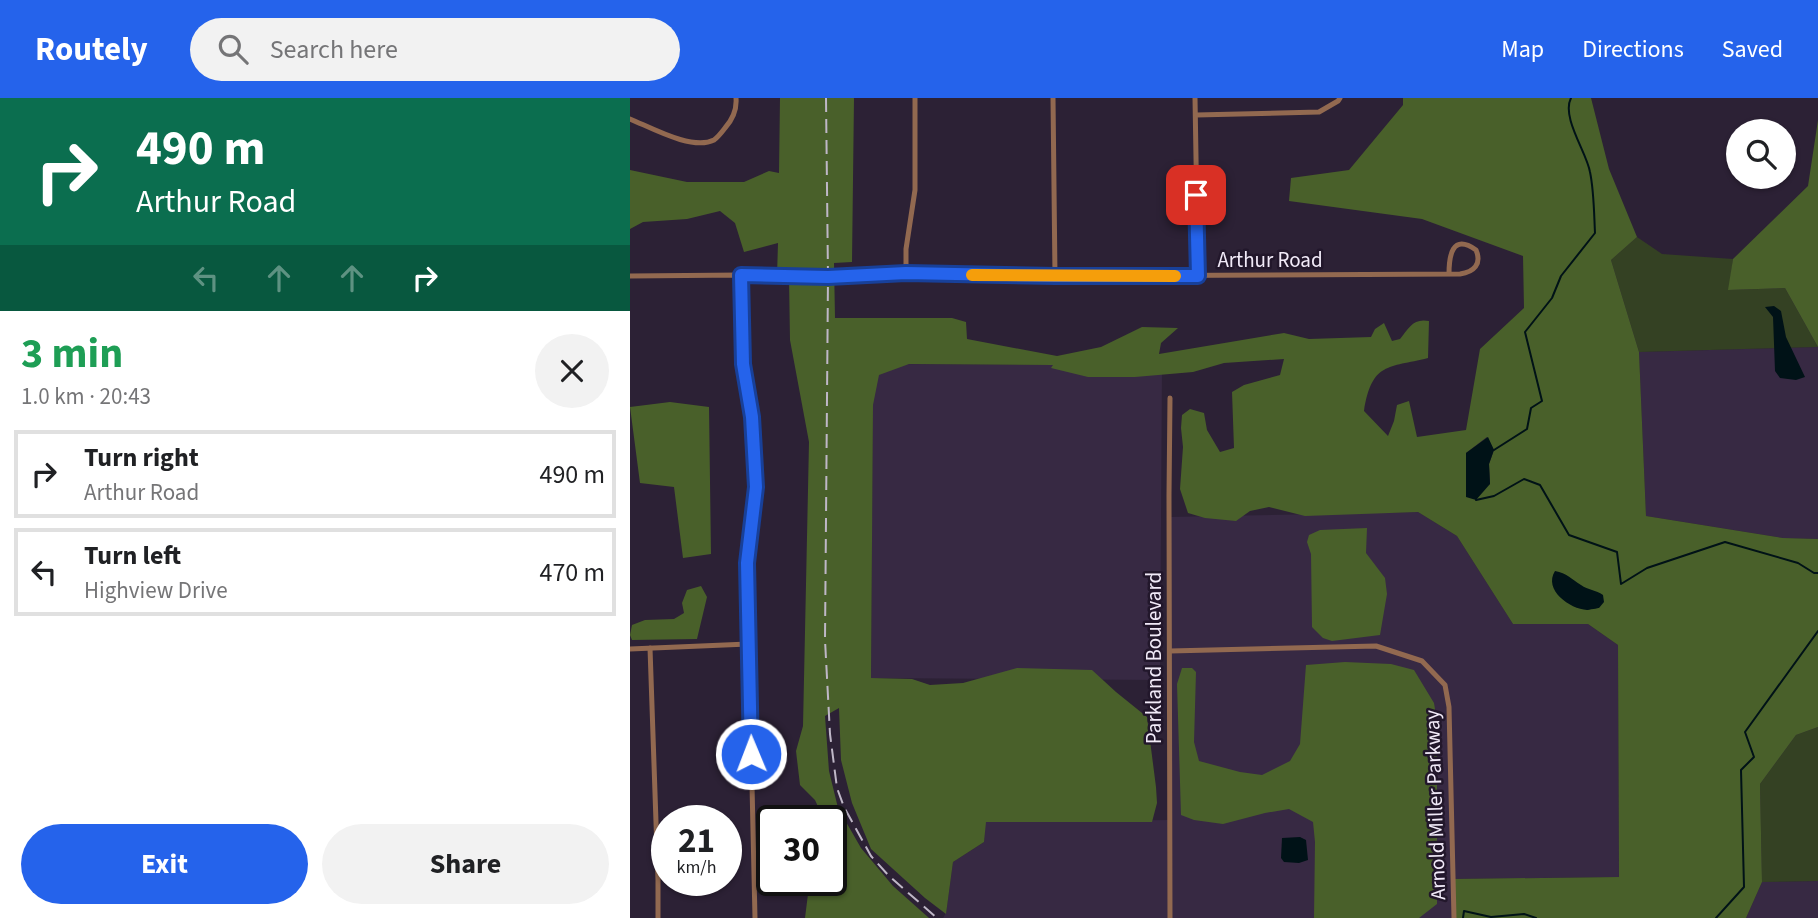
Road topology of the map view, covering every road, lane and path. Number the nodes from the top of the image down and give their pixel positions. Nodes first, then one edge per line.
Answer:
1 (736, 98) edge
2 (915, 98) edge
3 (1053, 98) edge
4 (1195, 98) edge
5 (1340, 98) edge
6 (1196, 115) junction
7 (630, 119) edge
8 (906, 273) junction
9 (1449, 274) junction
10 (741, 275) junction
11 (630, 276) edge
12 (1055, 276) junction
13 (1198, 276) junction
14 (1170, 398) dead end
15 (748, 644) junction
16 (650, 648) junction
17 (630, 649) edge
18 (1170, 651) junction
19 (658, 918) edge
20 (755, 918) edge
21 (1170, 918) edge
22 (1454, 918) edge

1 - 7 street
2 - 8 street
3 - 12 street
4 - 6 street
5 - 6 street
6 - 13 street
8 - 10 street, Arthur Road
8 - 12 street, Arthur Road
9 - 9 street, Arthur Road
9 - 13 street, Arthur Road
10 - 11 street, Arthur Road
10 - 15 street
12 - 13 street, Arthur Road
14 - 18 street, Parkland Boulevard
15 - 16 street
15 - 20 street
16 - 17 street
16 - 19 street
18 - 21 street, Parkland Boulevard
18 - 22 street, Arnold Miller Parkway

